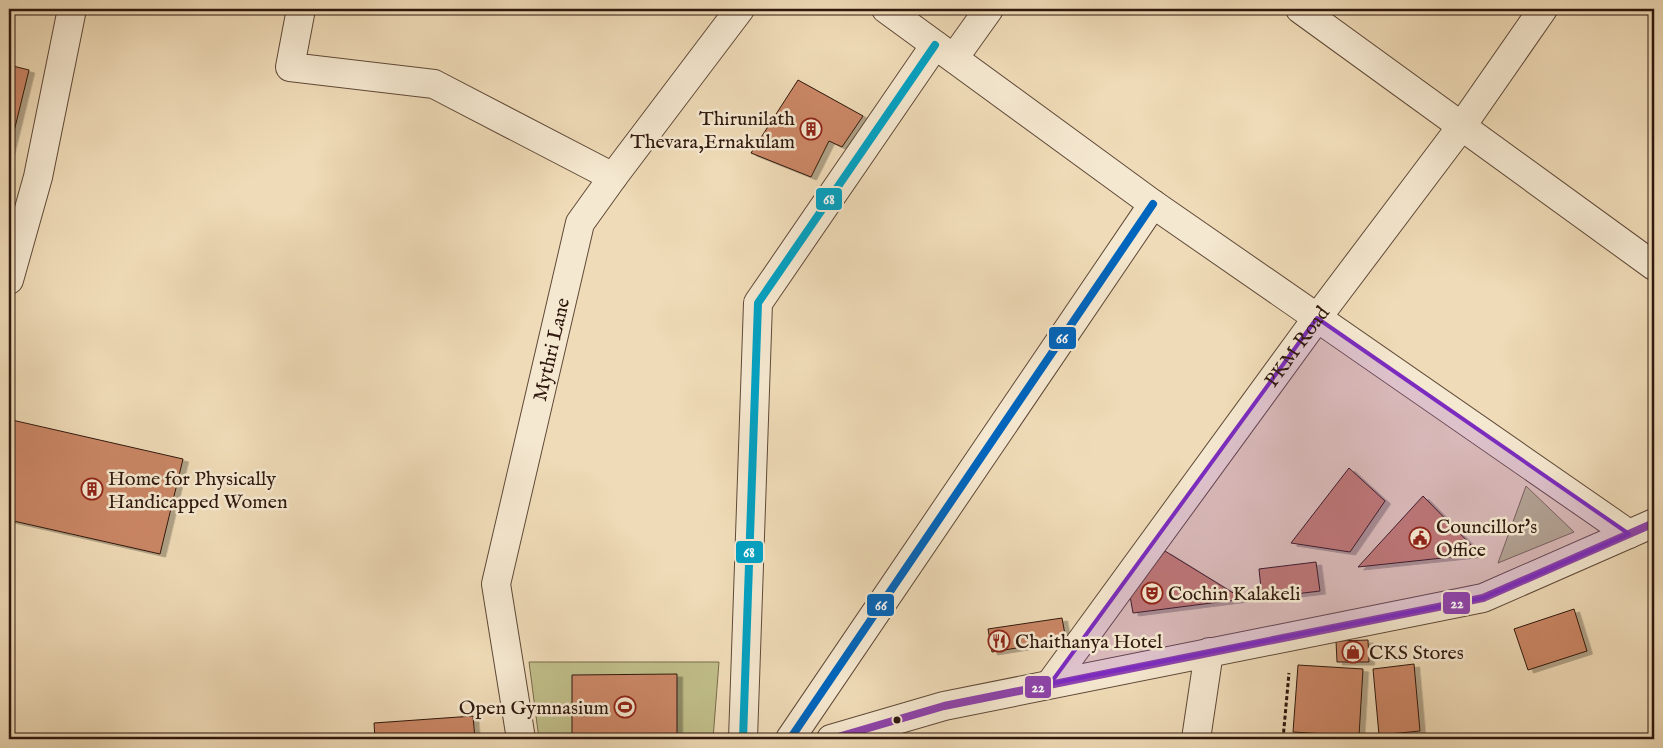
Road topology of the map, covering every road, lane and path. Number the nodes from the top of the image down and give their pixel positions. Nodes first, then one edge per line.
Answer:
1 (72, 9) edge
2 (301, 9) edge
3 (740, 9) edge
4 (886, 9) edge
5 (990, 9) edge
6 (1300, 9) edge
7 (1543, 9) edge
8 (944, 51) junction
9 (1461, 127) junction
10 (613, 177) junction
11 (1153, 204) junction
12 (1654, 266) edge
13 (9, 280) edge
14 (1317, 318) junction
15 (1654, 523) edge
16 (1629, 534) junction
17 (1292, 635) junction
18 (1209, 652) junction
19 (1050, 684) junction
20 (521, 739) edge
21 (743, 739) edge
22 (790, 739) edge
23 (831, 739) edge
24 (1196, 739) edge
25 (1283, 739) edge

1 - 13 street
2 - 10 street
3 - 10 street, Mythri Lane
4 - 8 street
5 - 8 street
6 - 9 street
7 - 9 street, PKM Road
8 - 11 street
8 - 21 street
9 - 12 street
9 - 14 street, PKM Road
10 - 20 street, Mythri Lane
11 - 14 street
11 - 22 street
14 - 16 street
14 - 19 street, PKM Road
15 - 16 street
16 - 17 street
17 - 18 street
17 - 25 path
18 - 19 street
18 - 24 street
19 - 23 street

